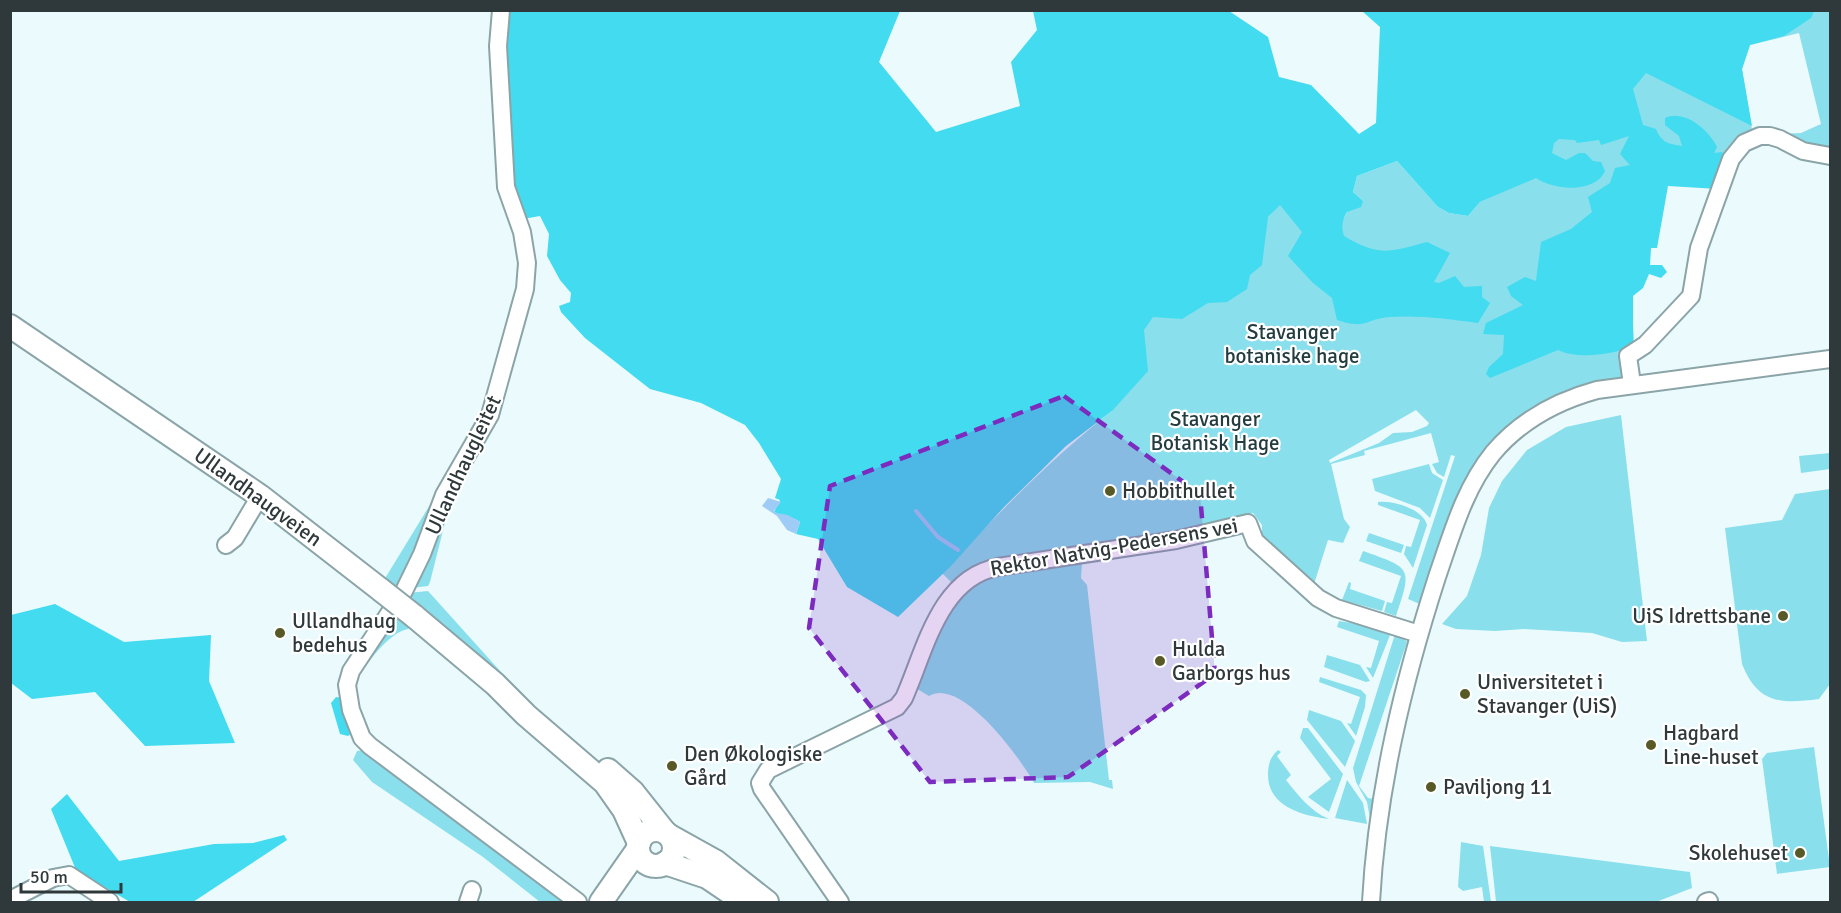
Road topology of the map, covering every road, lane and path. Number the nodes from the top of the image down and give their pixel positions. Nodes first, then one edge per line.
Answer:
1 (501, 10) edge
2 (1830, 156) edge
3 (10, 326) edge
4 (1830, 359) edge
5 (1632, 384) junction
6 (260, 496) junction
7 (226, 545) dead end
8 (1419, 634) junction
9 (495, 684) junction
10 (667, 834) junction
11 (638, 846) junction
12 (661, 864) junction
13 (10, 900) edge
14 (110, 903) edge
15 (578, 903) edge
16 (601, 903) edge
17 (606, 903) edge
18 (744, 903) edge
19 (766, 903) edge
20 (840, 903) edge
21 (1371, 903) edge

1 - 15 street, Ullandhaugleitet
2 - 5 street
3 - 6 main road, Ullandhaugveien
4 - 5 street
5 - 8 street
6 - 7 street
6 - 9 main road, Ullandhaugveien, bridge
8 - 20 street, Rektor Natvig-Pedersens vei
8 - 21 street
9 - 10 main road, Ullandhaugveien
9 - 11 main road, Ullandhaugveien
10 - 11 main road
10 - 12 main road
10 - 19 main road, Ullandhaugveien
11 - 12 main road
11 - 16 main road
12 - 17 main road
12 - 18 main road
13 - 14 street

